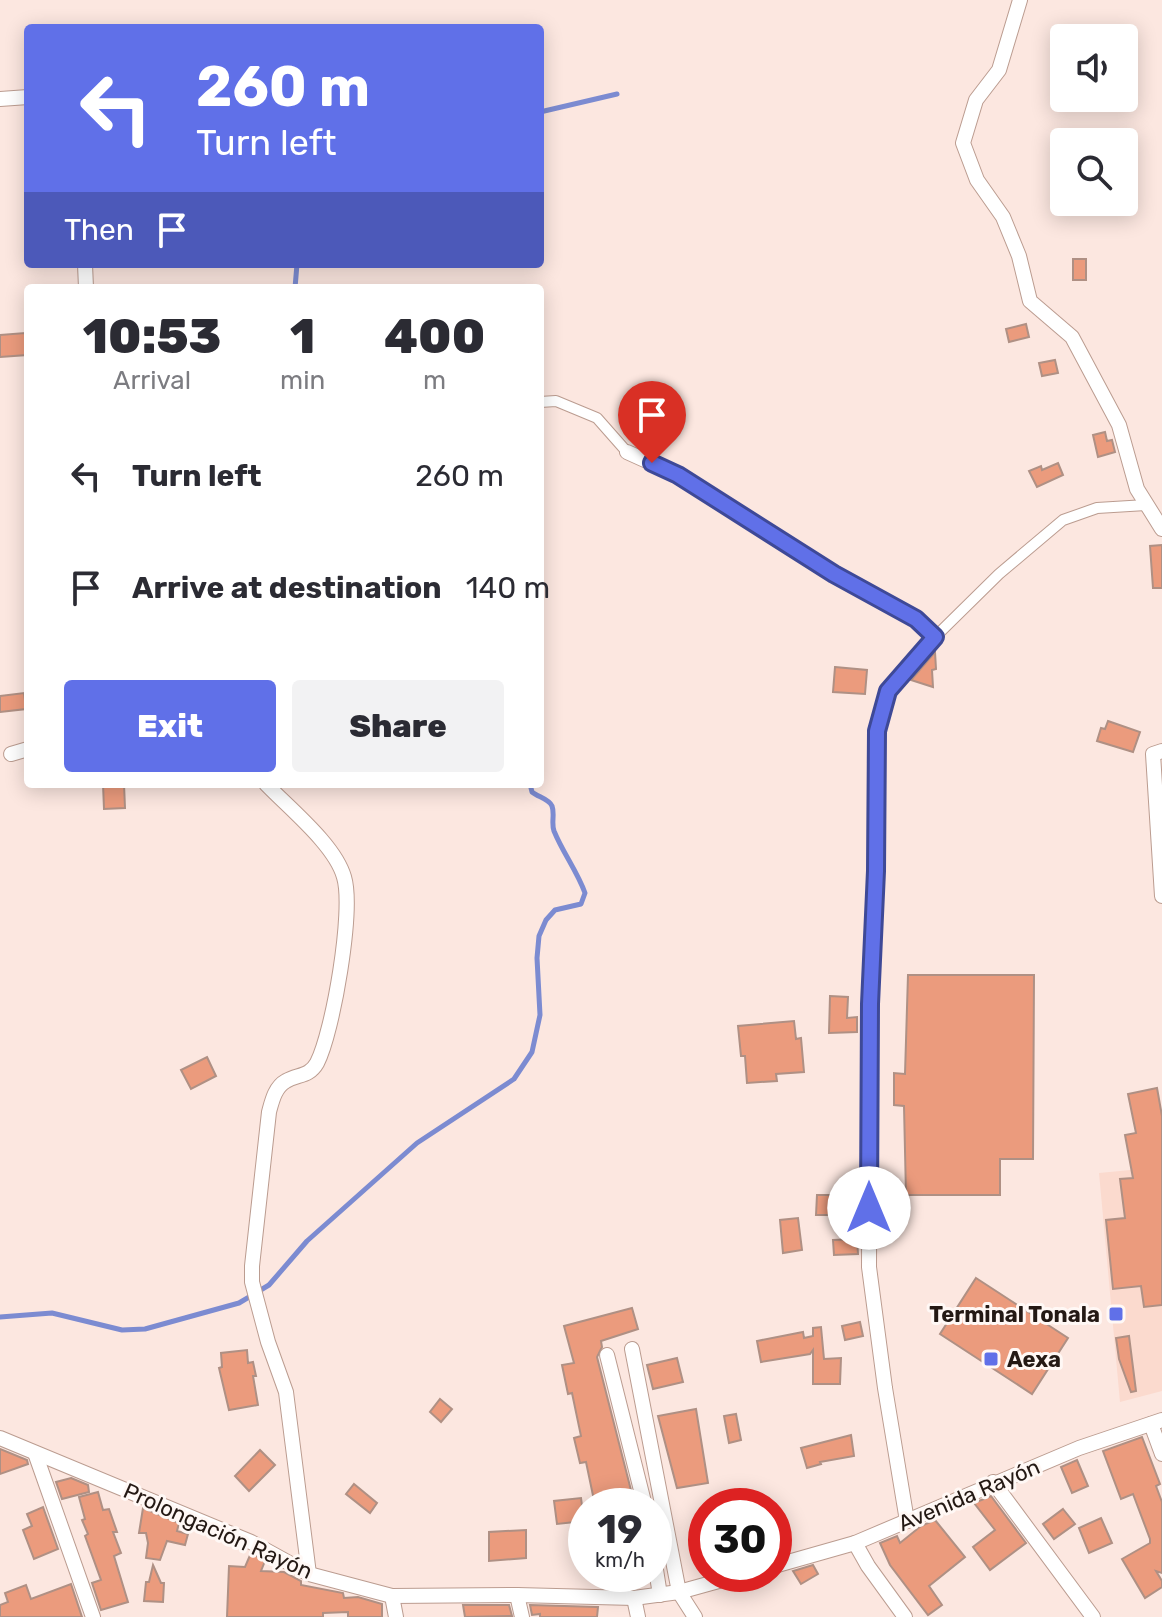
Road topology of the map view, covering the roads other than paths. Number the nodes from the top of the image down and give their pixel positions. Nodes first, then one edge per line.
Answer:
1 (1020, 0) edge
2 (24, 97) edge
3 (0, 99) edge
4 (544, 402) edge
5 (627, 452) joint
6 (1146, 505) junction
7 (1162, 529) edge
8 (935, 637) junction
9 (24, 750) edge
10 (1162, 751) edge
11 (11, 754) dead end
12 (270, 788) edge
13 (1162, 896) edge
14 (632, 1349) dead end
15 (607, 1355) dead end
16 (1156, 1422) edge
17 (0, 1438) edge
18 (35, 1453) junction
19 (1162, 1454) edge
20 (993, 1482) junction
21 (640, 1488) edge
22 (654, 1488) edge
23 (907, 1521) junction
24 (855, 1543) junction
25 (792, 1561) edge
26 (672, 1566) edge
27 (309, 1574) junction
28 (688, 1590) edge
29 (660, 1592) edge
30 (679, 1592) junction
31 (517, 1595) junction
32 (660, 1595) junction
33 (392, 1596) junction
34 (634, 1598) junction
35 (93, 1617) edge
36 (396, 1617) edge
37 (522, 1617) edge
38 (638, 1617) edge
39 (695, 1617) edge
40 (905, 1617) edge
41 (1093, 1617) edge

1 - 6 street
2 - 3 street
4 - 5 street
5 - 8 street
6 - 7 street
6 - 8 street
8 - 23 street
9 - 11 street
10 - 13 street
12 - 27 street
14 - 22 street
15 - 21 street
16 - 19 street
16 - 20 street, Avenida Rayón
17 - 18 street, Prolongación Rayón
18 - 27 street, Prolongación Rayón
18 - 35 street
20 - 23 street, Avenida Rayón
20 - 41 street
23 - 24 street, Avenida Rayón
24 - 25 street, Avenida Rayón
24 - 40 street
26 - 30 street
27 - 33 street, Prolongación Rayón
28 - 30 street
29 - 32 street
30 - 32 street
30 - 39 street
31 - 33 street, Prolongación Rayón
31 - 34 street, Prolongación Rayón
31 - 37 street
32 - 34 street
33 - 36 street
34 - 38 street

